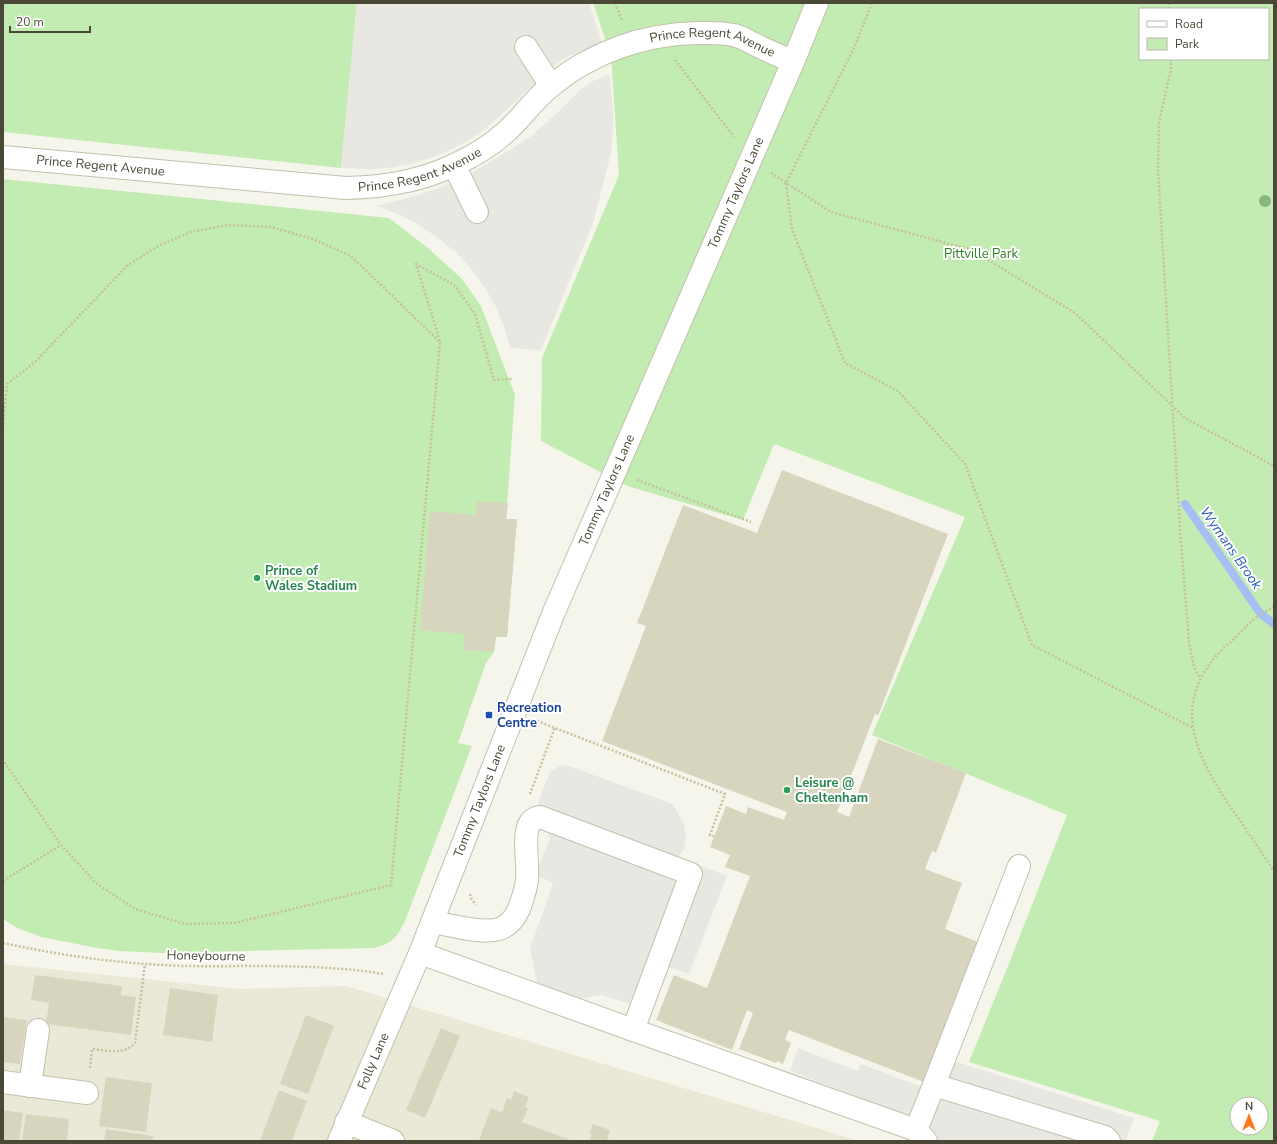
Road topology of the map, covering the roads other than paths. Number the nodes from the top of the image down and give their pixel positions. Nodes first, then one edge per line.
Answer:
1 (817, 3) edge
2 (526, 47) dead end
3 (793, 62) junction
4 (552, 86) junction
5 (3, 157) edge
6 (454, 165) junction
7 (477, 212) dead end
8 (1019, 866) dead end
9 (432, 922) junction
10 (420, 953) junction
11 (408, 982) joint
12 (38, 1030) dead end
13 (633, 1030) junction
14 (3, 1082) edge
15 (934, 1085) junction
16 (30, 1086) junction
17 (87, 1093) dead end
18 (342, 1132) edge
19 (921, 1135) edge
20 (393, 1141) edge
21 (1109, 1141) edge

1 - 3 street, Tommy Taylors Lane
2 - 4 street
3 - 4 street, Prince Regent Avenue
3 - 9 street, Tommy Taylors Lane
4 - 6 street, Prince Regent Avenue
5 - 6 street, Prince Regent Avenue
6 - 7 street
8 - 15 street
9 - 10 street, Tommy Taylors Lane
9 - 13 street
10 - 11 street, Tommy Taylors Lane
10 - 13 street
11 - 18 street, Folly Lane
12 - 16 street
13 - 19 street
14 - 16 street
15 - 19 street
15 - 21 street
16 - 17 street
18 - 20 street

